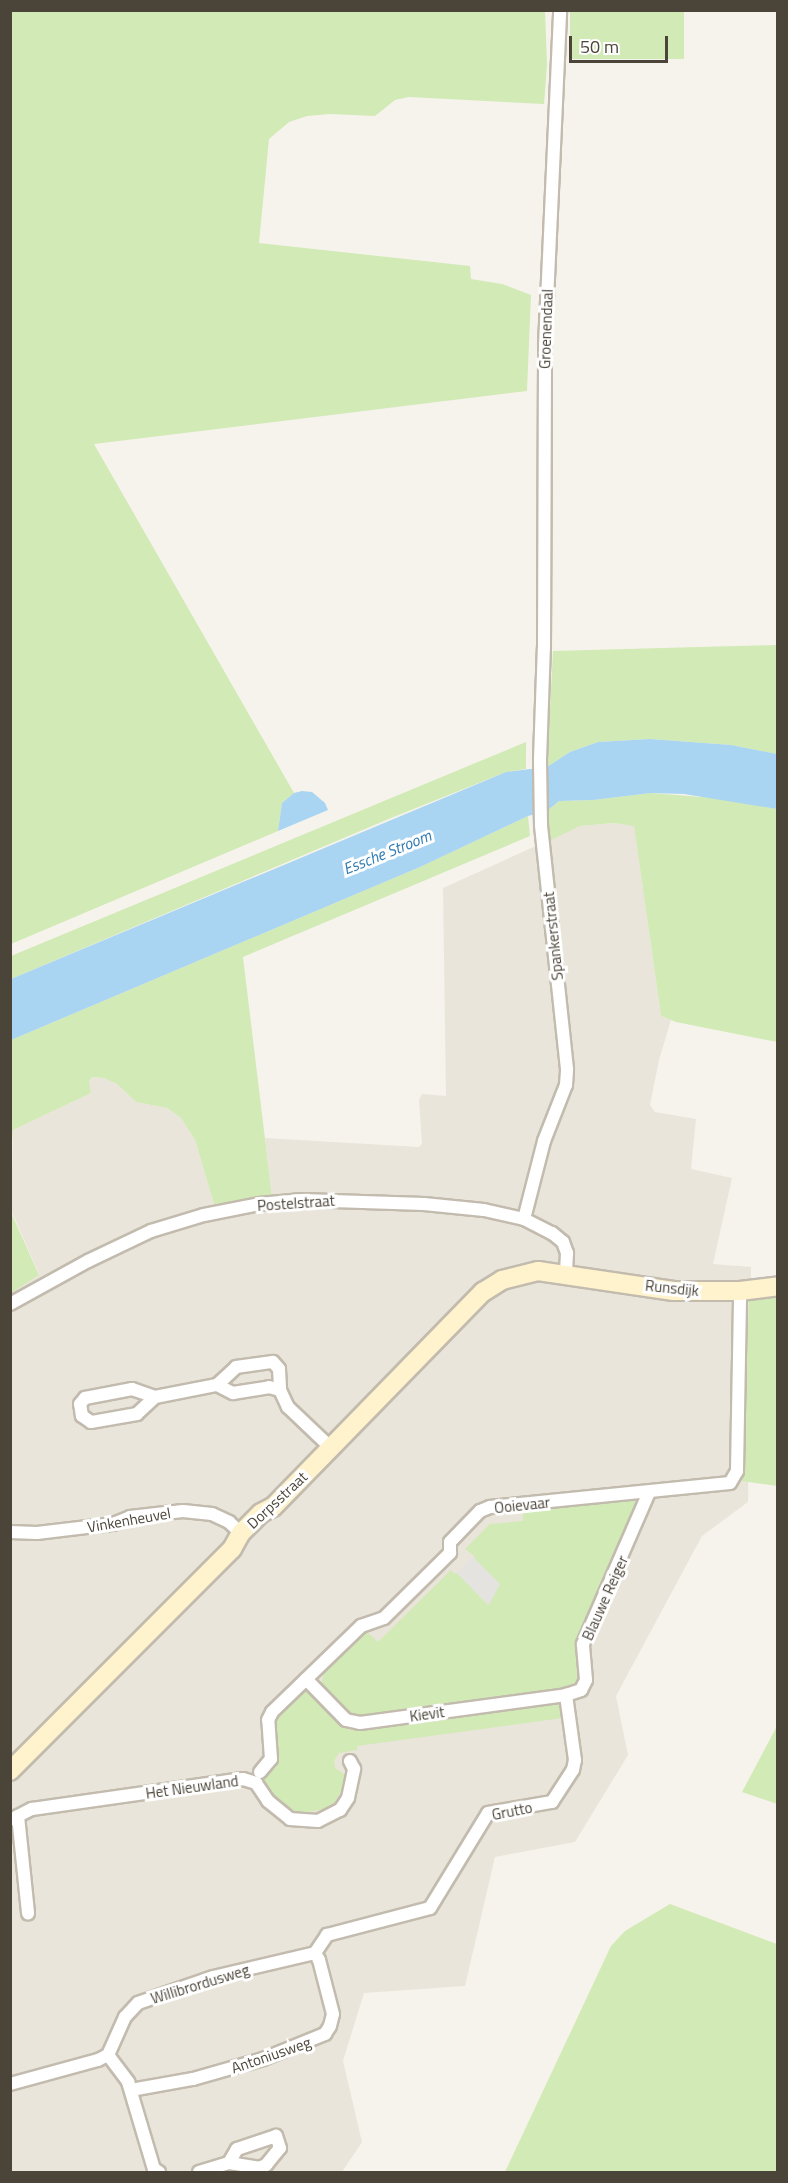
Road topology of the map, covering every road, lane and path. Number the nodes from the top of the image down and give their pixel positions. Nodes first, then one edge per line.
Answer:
1 (560, 10) edge
2 (544, 647) joint
3 (524, 1219) junction
4 (566, 1273) junction
5 (777, 1286) edge
6 (740, 1291) junction
7 (10, 1304) edge
8 (217, 1385) junction
9 (280, 1390) junction
10 (155, 1397) junction
11 (331, 1448) junction
12 (649, 1492) junction
13 (10, 1532) edge
14 (241, 1533) junction
15 (306, 1679) junction
16 (566, 1695) junction
17 (350, 1761) dead end
18 (10, 1771) edge
19 (260, 1772) dead end
20 (14, 1818) edge
21 (28, 1913) dead end
22 (315, 1953) junction
23 (108, 2055) junction
24 (10, 2084) edge
25 (131, 2090) junction
26 (229, 2163) dead end
27 (152, 2171) edge
28 (199, 2172) edge

1 - 2 street, Groenendaal
2 - 3 street, Spankerstraat
3 - 4 street, Postelstraat
3 - 7 street, Postelstraat
4 - 6 street, Runsdijk
4 - 11 street, Dorpsstraat
5 - 6 street, Runsdijk
6 - 12 street, Ooievaar
8 - 9 street
8 - 9 street
8 - 10 street
9 - 11 street
10 - 10 street
11 - 14 street, Dorpsstraat
12 - 15 street, Ooievaar
12 - 16 street, Blauwe Reiger
13 - 14 street, Vinkenheuvel
14 - 18 street, Dorpsstraat
15 - 16 street, Kievit
15 - 19 street, Ooievaar
16 - 22 street, Grutto
17 - 20 street, Het Nieuwland
20 - 21 street
22 - 23 street, Willibrordusweg
22 - 25 street, Antoniusweg
23 - 24 street
23 - 25 street
25 - 27 street
26 - 28 street

